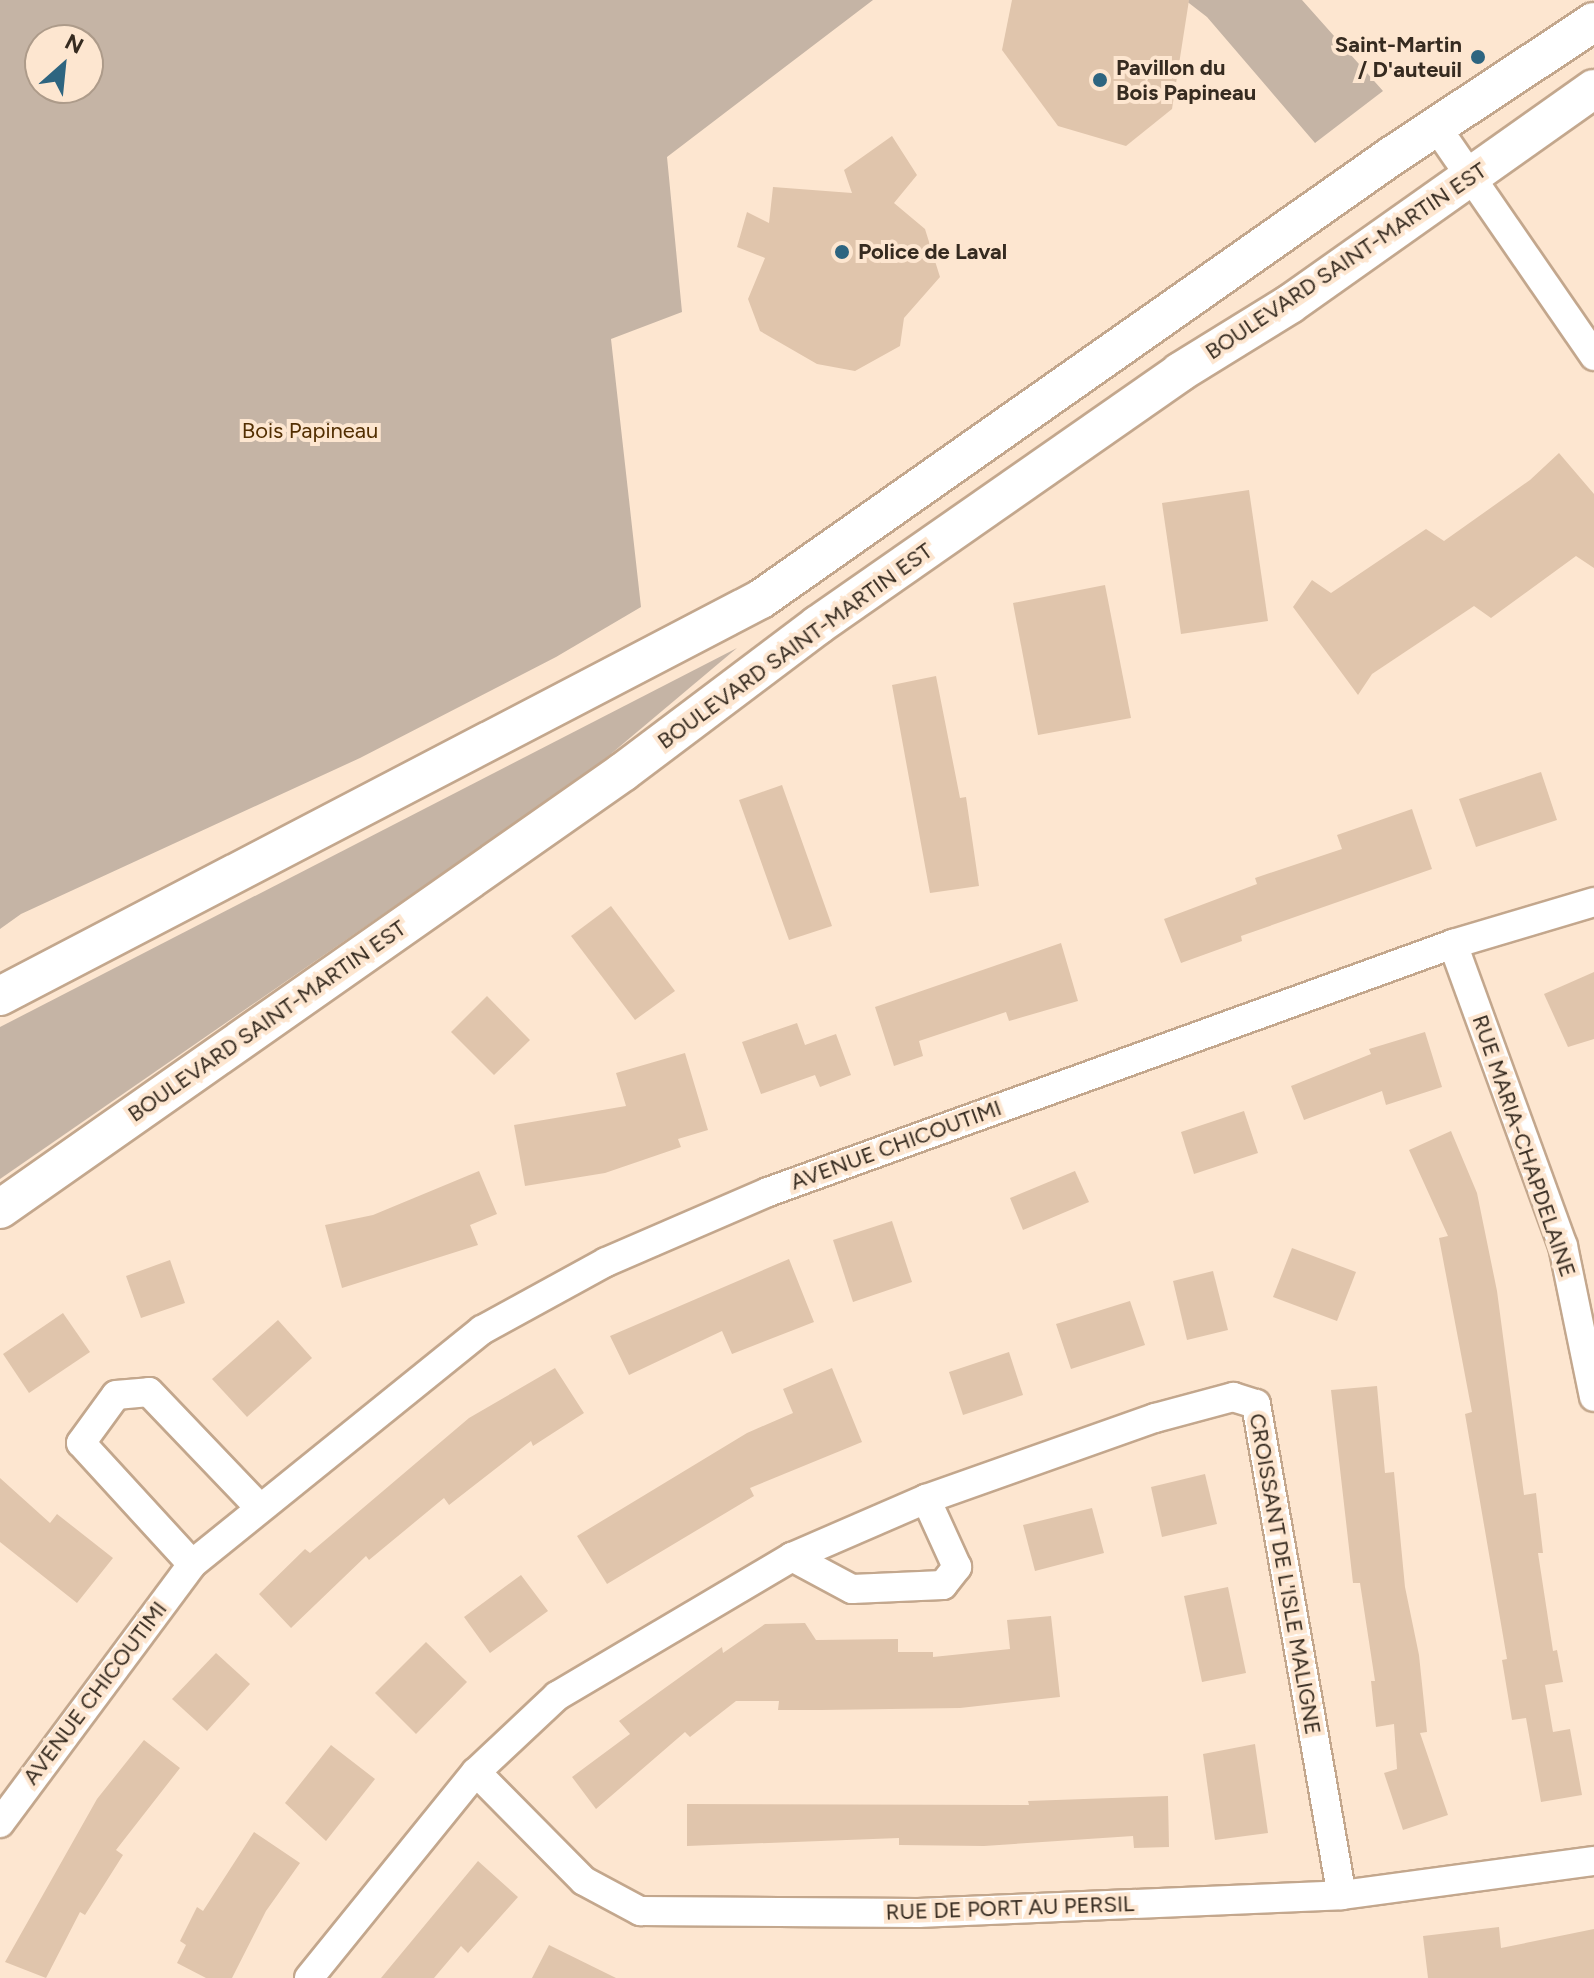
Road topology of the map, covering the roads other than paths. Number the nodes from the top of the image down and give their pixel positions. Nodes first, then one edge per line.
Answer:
1 (1594, 22) edge
2 (1594, 89) edge
3 (1437, 128) junction
4 (1473, 176) junction
5 (1177, 310) junction
6 (1229, 346) junction
7 (1594, 356) edge
8 (955, 465) junction
9 (986, 509) junction
10 (1594, 902) edge
11 (1453, 944) junction
12 (0, 996) edge
13 (0, 1209) edge
14 (1594, 1397) edge
15 (926, 1499) junction
16 (259, 1507) junction
17 (792, 1557) junction
18 (192, 1564) junction
19 (476, 1772) junction
20 (2, 1813) edge
21 (1594, 1861) edge
22 (1342, 1895) junction
23 (309, 1978) edge

1 - 3 main road
2 - 4 main road, BOULEVARD SAINT-MARTIN EST
3 - 4 street
3 - 5 main road
4 - 6 main road, BOULEVARD SAINT-MARTIN EST
4 - 7 street
5 - 6 main road
5 - 8 main road
6 - 9 main road, BOULEVARD SAINT-MARTIN EST
8 - 9 main road
8 - 12 main road
9 - 13 main road, BOULEVARD SAINT-MARTIN EST
10 - 11 street, AVENUE CHICOUTIMI
11 - 14 street, RUE MARIA-CHAPDELAINE
11 - 16 street, AVENUE CHICOUTIMI
15 - 17 street, CROISSANT DE L'ISLE MALIGNE
15 - 17 street
15 - 22 street, CROISSANT DE L'ISLE MALIGNE
16 - 18 street, AVENUE CHICOUTIMI
16 - 18 street
17 - 19 street, CROISSANT DE L'ISLE MALIGNE
18 - 20 street, AVENUE CHICOUTIMI
19 - 22 street, RUE DE PORT AU PERSIL
19 - 23 street, CROISSANT DE L'ISLE MALIGNE
21 - 22 street, RUE DE PORT AU PERSIL

